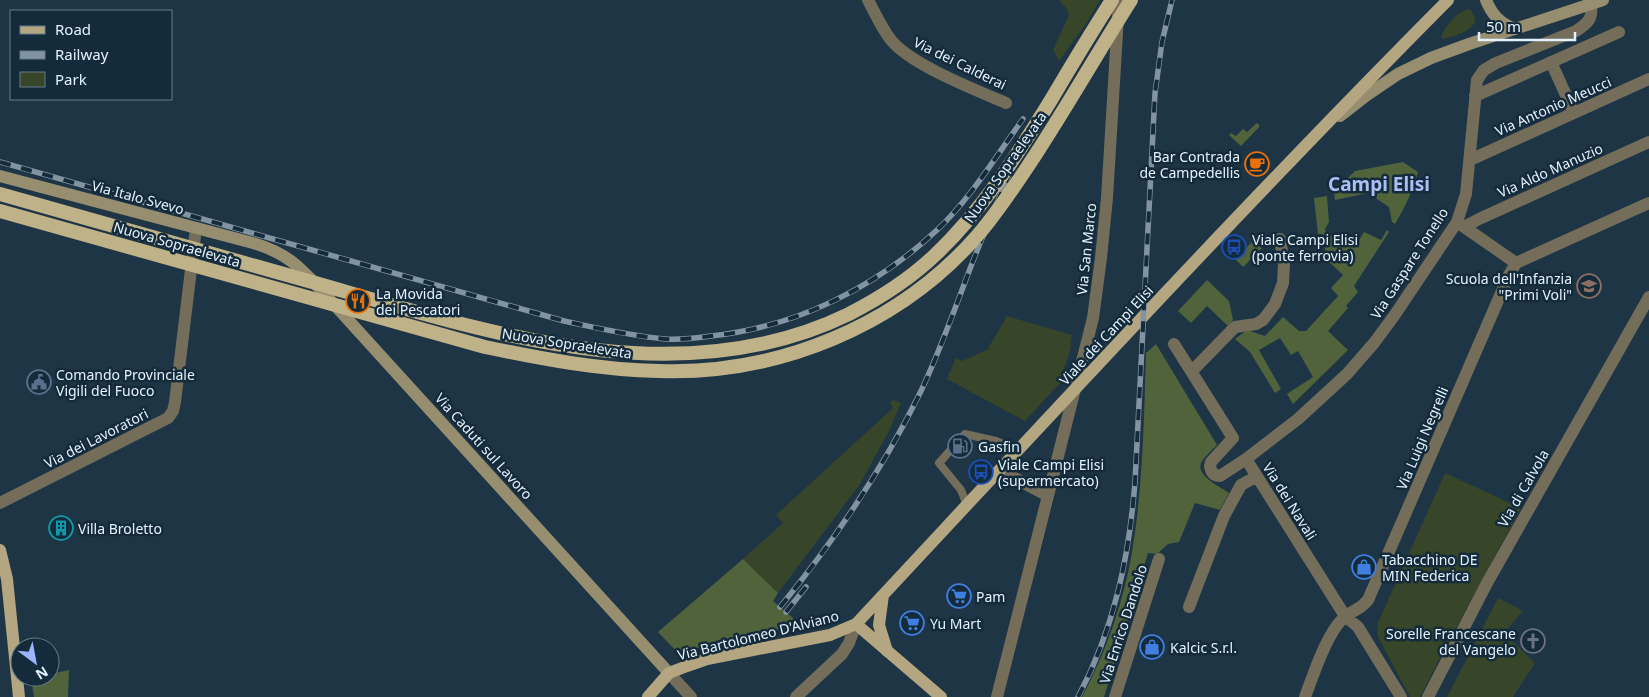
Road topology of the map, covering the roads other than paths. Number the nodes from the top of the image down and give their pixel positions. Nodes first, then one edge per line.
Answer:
1 (868, 0) edge
2 (1112, 0) edge
3 (1119, 0) edge
4 (1131, 0) edge
5 (1448, 0) edge
6 (1486, 0) edge
7 (1597, 2) edge
8 (1515, 28) junction
9 (1619, 32) dead end
10 (1552, 62) junction
11 (1649, 79) edge
12 (1475, 96) junction
13 (1006, 103) dead end
14 (1574, 113) junction
15 (1314, 138) junction
16 (1649, 142) edge
17 (1470, 160) junction
18 (0, 176) edge
19 (0, 194) edge
20 (1649, 203) edge
21 (0, 211) edge
22 (1461, 224) junction
23 (196, 228) junction
24 (1280, 238) dead end
25 (269, 248) joint
26 (1516, 263) junction
27 (1649, 297) edge
28 (1174, 344) dead end
29 (1192, 371) junction
30 (1076, 388) junction
31 (1018, 450) junction
32 (1246, 459) junction
33 (1000, 470) junction
34 (1258, 478) junction
35 (1048, 496) junction
36 (0, 503) edge
37 (967, 505) junction
38 (0, 550) edge
39 (1159, 559) dead end
40 (883, 595) junction
41 (1189, 607) dead end
42 (1346, 616) junction
43 (856, 624) junction
44 (888, 653) junction
45 (669, 673) junction
46 (19, 697) edge
47 (648, 697) edge
48 (692, 697) edge
49 (796, 697) edge
50 (941, 697) edge
51 (997, 697) edge
52 (1115, 697) edge
53 (1305, 697) edge
54 (1401, 697) edge
55 (1428, 697) edge

1 - 13 street, Via dei Calderai
2 - 19 highway, Nuova Sopraelevata, bridge
3 - 30 street, Via San Marco
4 - 21 highway, Nuova Sopraelevata, bridge
5 - 15 main road, Viale dei Campi Elisi
6 - 8 main road
7 - 8 main road
7 - 12 street, Via Gaspare Tonello
8 - 15 main road
9 - 10 street
10 - 12 street
10 - 14 street
11 - 14 street, Via Antonio Meucci
12 - 17 street, Via Gaspare Tonello
14 - 17 street, Via Antonio Meucci
15 - 30 main road, Viale dei Campi Elisi
16 - 22 street, Via Aldo Manuzio
17 - 22 street, Via Gaspare Tonello
18 - 23 main road, Via Italo Svevo
20 - 26 street
22 - 26 street
22 - 32 street, Via Gaspare Tonello
23 - 25 main road, Via Italo Svevo
23 - 36 street, Via dei Lavoratori
24 - 29 street
25 - 45 main road, Via Caduti sul Lavoro
26 - 42 street, Via Luigi Negrelli
27 - 55 street, Via di Calvola
28 - 29 street, Via dei Navali
29 - 32 street, Via dei Navali
30 - 31 main road, Viale dei Campi Elisi
30 - 35 street, Via San Marco
31 - 33 main road, Viale dei Campi Elisi
31 - 37 lane
32 - 34 street, Via dei Navali
33 - 35 street
33 - 37 main road, Viale dei Campi Elisi
34 - 41 street
34 - 42 street, Via dei Navali
35 - 51 street, Via San Marco
37 - 40 main road, Viale dei Campi Elisi
38 - 46 main road
39 - 52 street, Via Enrico Dandolo
40 - 43 main road, Viale dei Campi Elisi
40 - 44 main road
42 - 53 street, Via Luigi Negrelli
42 - 54 street, Via dei Navali
43 - 44 main road
43 - 45 main road, Via Bartolomeo D'Alviano
43 - 49 street, Viale dei Campi Elisi
44 - 50 main road
45 - 47 main road, Via Bartolomeo D'Alviano
45 - 48 street

